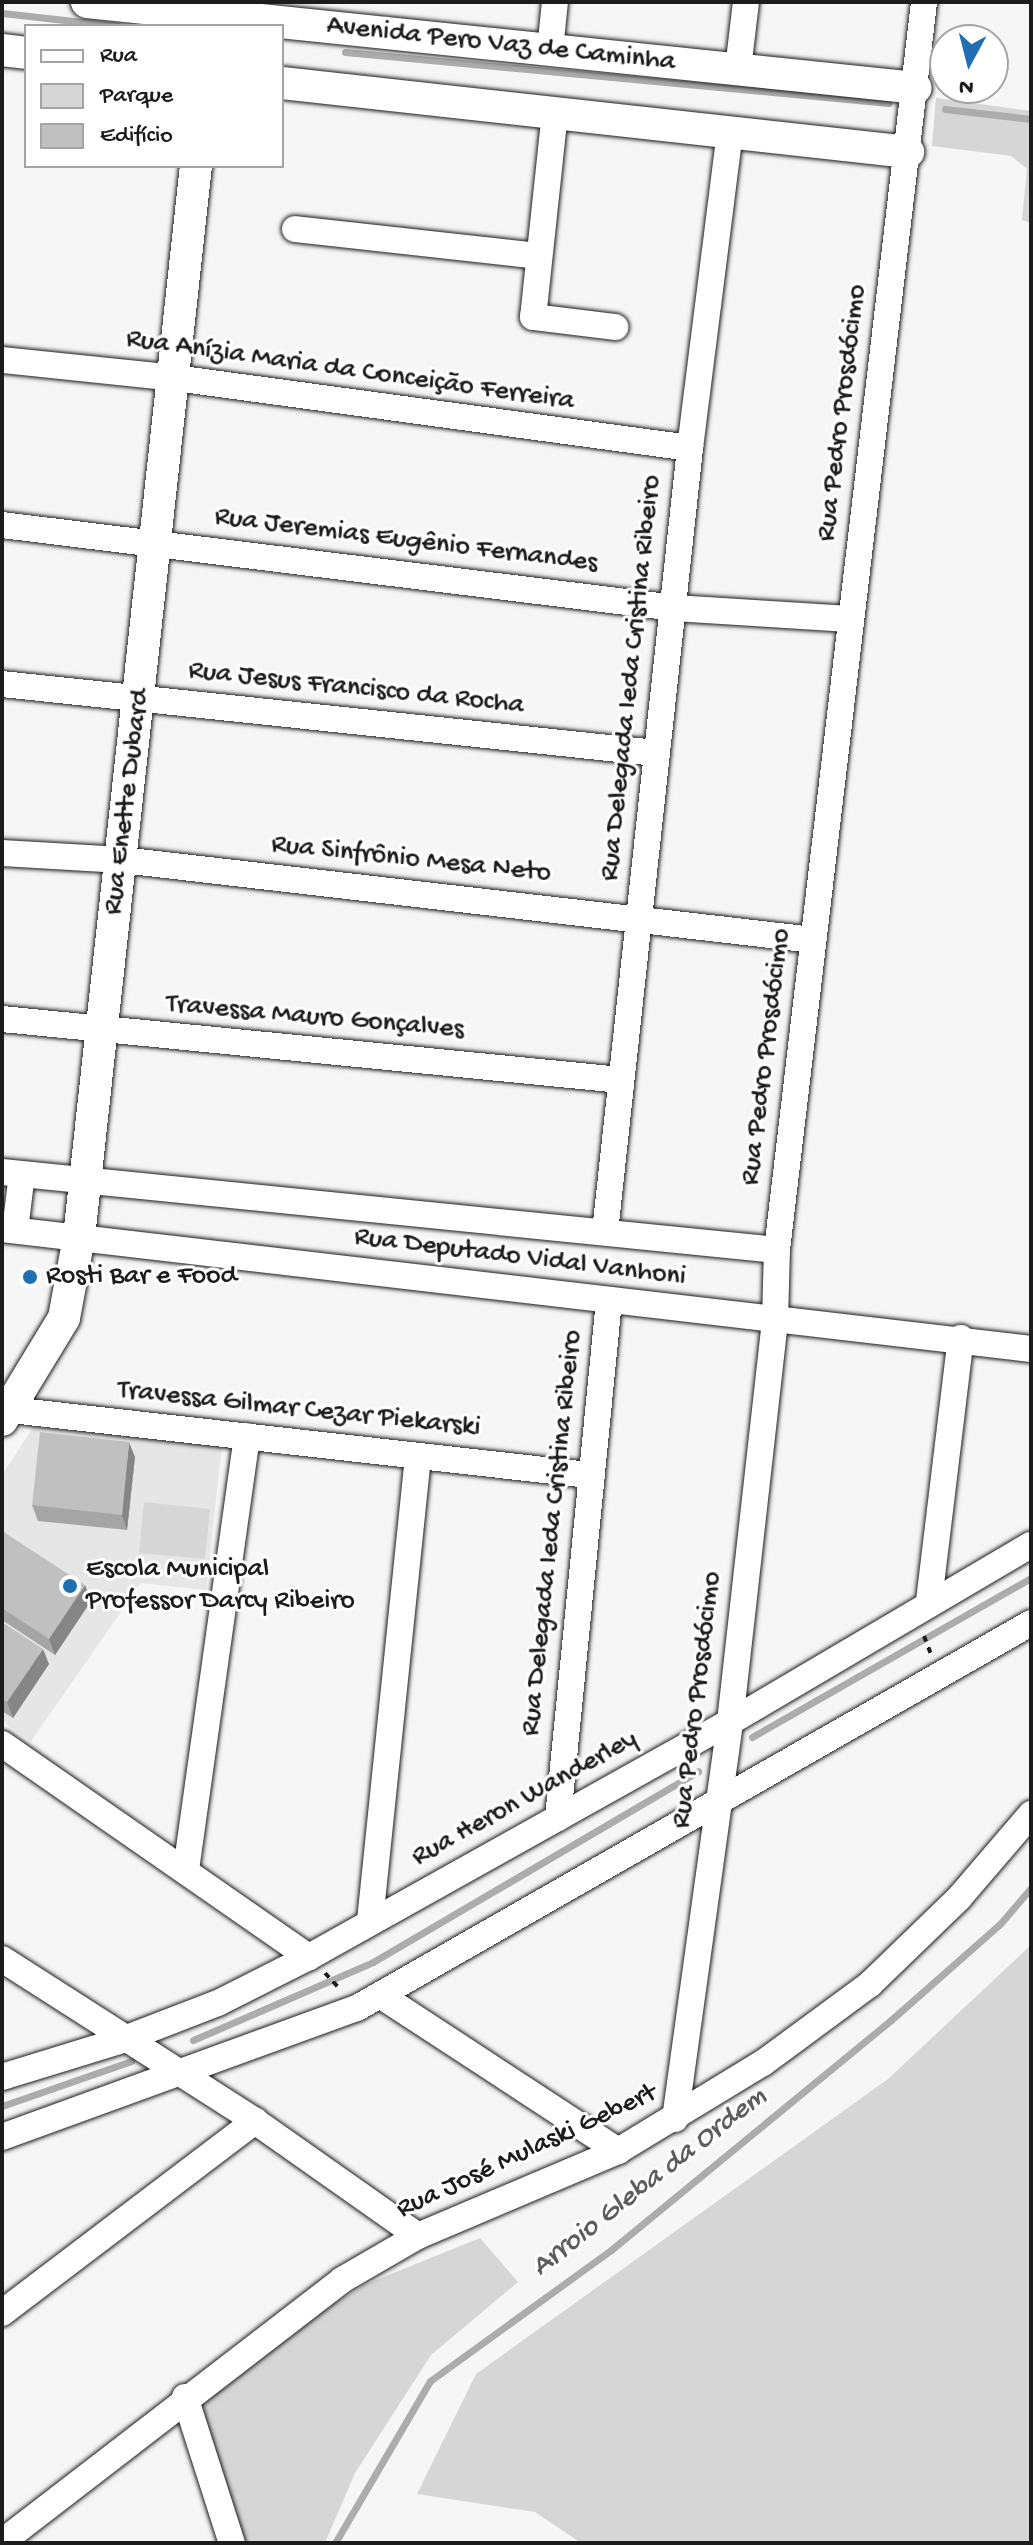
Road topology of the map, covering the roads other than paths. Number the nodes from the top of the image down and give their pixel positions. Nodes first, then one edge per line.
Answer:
1 (87, 2) edge
2 (555, 2) edge
3 (746, 2) edge
4 (924, 2) edge
5 (212, 15) edge
6 (2, 50) edge
7 (550, 50) junction
8 (24, 53) edge
9 (738, 69) junction
10 (284, 83) edge
11 (916, 88) junction
12 (555, 112) junction
13 (730, 131) junction
14 (908, 152) junction
15 (196, 168) edge
16 (295, 229) dead end
17 (539, 256) junction
18 (615, 327) dead end
19 (2, 360) edge
20 (175, 378) junction
21 (690, 448) junction
22 (2, 525) edge
23 (158, 541) junction
24 (675, 608) junction
25 (849, 619) junction
26 (2, 684) edge
27 (141, 697) junction
28 (656, 753) junction
29 (2, 853) edge
30 (122, 860) junction
31 (638, 917) junction
32 (813, 940) junction
33 (2, 1019) edge
34 (101, 1030) junction
35 (621, 1080) junction
36 (12, 1173) edge
37 (85, 1182) junction
38 (8, 1229) edge
39 (605, 1232) junction
40 (79, 1237) junction
41 (777, 1250) junction
42 (609, 1301) junction
43 (775, 1320) junction
44 (961, 1338) junction
45 (1031, 1349) edge
46 (4, 1413) edge
47 (247, 1436) junction
48 (418, 1456) junction
49 (589, 1475) junction
50 (1031, 1545) edge
51 (929, 1601) junction
52 (1031, 1623) edge
53 (730, 1722) junction
54 (2, 1744) edge
55 (718, 1799) junction
56 (1031, 1814) edge
57 (558, 1818) junction
58 (186, 1870) junction
59 (370, 1921) junction
60 (2, 1959) edge
61 (315, 1962) junction
62 (380, 1995) junction
63 (122, 2040) junction
64 (178, 2074) junction
65 (2, 2077) edge
66 (675, 2119) junction
67 (255, 2121) junction
68 (2, 2137) edge
69 (618, 2151) junction
70 (418, 2236) junction
71 (2, 2313) edge
72 (185, 2397) junction
73 (2, 2542) edge
74 (232, 2543) edge

1 - 5 street, Avenida Pero Vaz de Caminha
2 - 7 street
3 - 9 street
4 - 11 street, Rua Pedro Prosdócimo
5 - 7 street, Avenida Pero Vaz de Caminha
6 - 8 street
7 - 9 street, Avenida Pero Vaz de Caminha
9 - 11 street, Avenida Pero Vaz de Caminha
10 - 12 street
11 - 14 street, Rua Pedro Prosdócimo
12 - 13 street
12 - 17 street
13 - 14 street
13 - 21 street, Rua Delegada Ieda Cristina Ribeiro
14 - 25 street, Rua Pedro Prosdócimo
15 - 20 street, Rua Enette Dubard
16 - 17 street
17 - 18 street
19 - 20 street, Rua Anízia Maria da Conceição Ferreira
20 - 21 street, Rua Anízia Maria da Conceição Ferreira
20 - 23 street, Rua Enette Dubard
21 - 24 street, Rua Delegada Ieda Cristina Ribeiro
22 - 23 street, Rua Jeremias Eugênio Fernandes
23 - 24 street, Rua Jeremias Eugênio Fernandes
23 - 27 street, Rua Enette Dubard
24 - 25 street, Rua Jeremias Eugênio Fernandes
24 - 28 street, Rua Delegada Ieda Cristina Ribeiro
25 - 32 street, Rua Pedro Prosdócimo
26 - 27 street, Rua Jesus Francisco da Rocha
27 - 28 street, Rua Jesus Francisco da Rocha
27 - 30 street, Rua Enette Dubard
28 - 31 street, Rua Delegada Ieda Cristina Ribeiro
29 - 30 street, Rua Sinfrônio Mesa Neto
30 - 31 street, Rua Sinfrônio Mesa Neto
30 - 34 street, Rua Enette Dubard
31 - 32 street, Rua Sinfrônio Mesa Neto
31 - 35 street, Rua Delegada Ieda Cristina Ribeiro
32 - 41 street, Rua Pedro Prosdócimo
33 - 34 street, Travessa Mauro Gonçalves
34 - 35 street, Travessa Mauro Gonçalves
34 - 37 street, Rua Enette Dubard
35 - 39 street, Rua Delegada Ieda Cristina Ribeiro
36 - 37 street, Rua Deputado Vidal Vanhoni
36 - 38 street
37 - 39 street, Rua Deputado Vidal Vanhoni
37 - 40 street, Rua Enette Dubard
38 - 40 street, Rua Deputado Vidal Vanhoni
39 - 41 street, Rua Deputado Vidal Vanhoni
40 - 42 street, Rua Deputado Vidal Vanhoni
40 - 46 street, Rua Enette Dubard
41 - 43 street, Rua Pedro Prosdócimo
42 - 43 street, Rua Deputado Vidal Vanhoni
42 - 49 street, Rua Delegada Ieda Cristina Ribeiro
43 - 44 street, Rua Deputado Vidal Vanhoni
43 - 53 street, Rua Pedro Prosdócimo
44 - 45 street, Rua Deputado Vidal Vanhoni
44 - 51 street
46 - 47 street, Travessa Gilmar Cezar Piekarski
47 - 48 street, Travessa Gilmar Cezar Piekarski
47 - 58 street
48 - 49 street, Travessa Gilmar Cezar Piekarski
48 - 59 street
49 - 57 street, Rua Delegada Ieda Cristina Ribeiro
50 - 51 street, Rua Heron Wanderley
51 - 53 street, Rua Heron Wanderley
52 - 55 street
53 - 55 street, Rua Pedro Prosdócimo
53 - 57 street, Rua Heron Wanderley
54 - 58 street
55 - 62 street
55 - 66 street, Rua Pedro Prosdócimo
56 - 66 street, Rua José Mulaski Gebert
57 - 59 street, Rua Heron Wanderley
58 - 61 street
59 - 61 street, Rua Heron Wanderley
60 - 63 street
61 - 63 street, Rua Heron Wanderley
62 - 64 street
62 - 69 street
63 - 64 street
63 - 65 street, Rua Heron Wanderley
64 - 67 street
64 - 68 street
66 - 69 street, Rua José Mulaski Gebert
67 - 70 street
67 - 71 street
69 - 70 street, Rua José Mulaski Gebert
70 - 72 street, Rua José Mulaski Gebert
72 - 73 street, Rua José Mulaski Gebert
72 - 74 street

